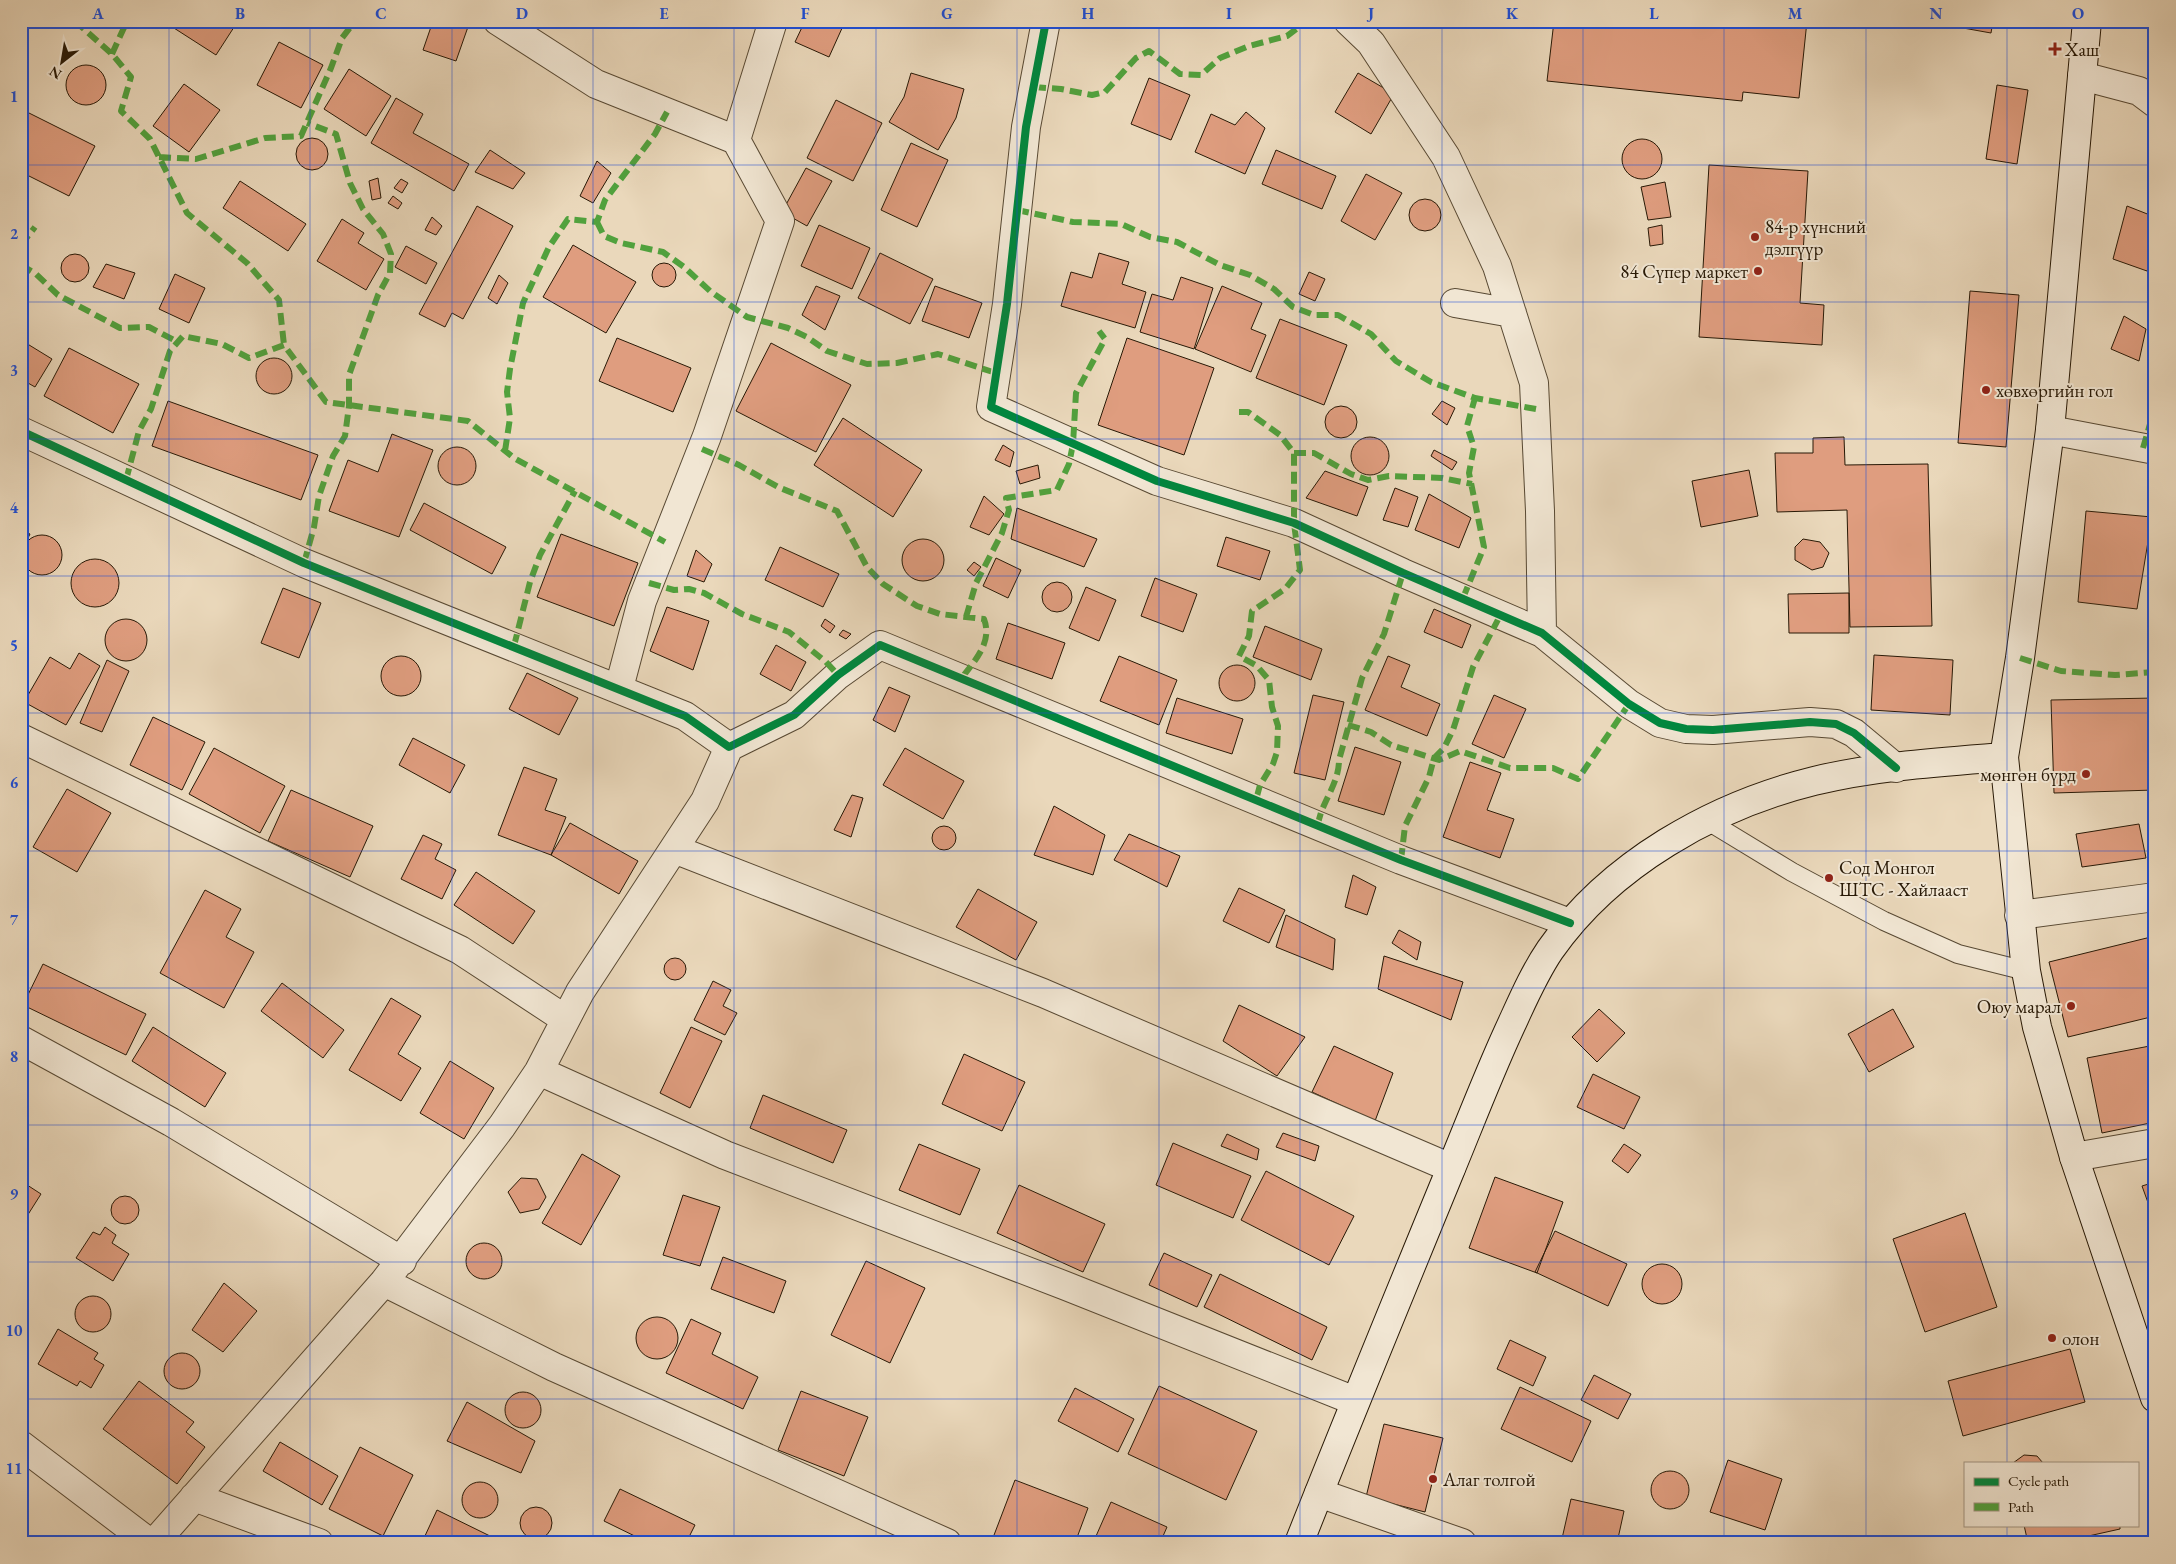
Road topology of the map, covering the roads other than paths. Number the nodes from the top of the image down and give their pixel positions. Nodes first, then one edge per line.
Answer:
1 (498, 21) edge
2 (773, 21) edge
3 (1046, 21) edge
4 (1348, 21) edge
5 (2087, 21) edge
6 (2082, 76) junction
7 (2155, 104) edge
8 (736, 140) junction
9 (1455, 302) dead end
10 (1512, 313) junction
11 (2050, 430) junction
12 (21, 431) edge
13 (2155, 450) edge
14 (1542, 633) junction
15 (620, 688) junction
16 (21, 738) edge
17 (729, 747) junction
18 (2004, 757) junction
19 (1896, 768) junction
20 (1708, 821) junction
21 (674, 849) junction
22 (2155, 897) edge
23 (2019, 915) junction
24 (1570, 923) junction
25 (2026, 971) junction
26 (565, 1019) junction
27 (21, 1040) edge
28 (539, 1071) junction
29 (2155, 1143) edge
30 (2074, 1157) junction
31 (1451, 1168) junction
32 (402, 1260) junction
33 (384, 1282) junction
34 (2155, 1398) edge
35 (1355, 1401) junction
36 (21, 1445) edge
37 (1319, 1492) junction
38 (194, 1497) junction
39 (150, 1543) edge
40 (154, 1543) edge
41 (319, 1543) edge
42 (947, 1543) edge
43 (1299, 1543) edge
44 (1462, 1543) edge

1 - 8 street
2 - 8 street
3 - 14 street
4 - 10 street
5 - 6 street
6 - 7 street
6 - 11 street
8 - 15 street
9 - 10 street
10 - 14 street
11 - 13 street
11 - 18 street
12 - 15 street
14 - 19 street
15 - 17 street
16 - 26 street
17 - 21 street
17 - 24 street
18 - 19 street
18 - 23 street
19 - 20 street
20 - 24 street
20 - 25 lane
21 - 26 street
21 - 31 street
22 - 23 street
23 - 25 street
24 - 31 street
25 - 30 street
26 - 28 street
27 - 32 street
28 - 32 street
28 - 35 street
29 - 30 street
30 - 34 street
31 - 35 street
32 - 33 street
33 - 38 street
33 - 42 street
35 - 37 street
36 - 39 street
37 - 43 street
37 - 44 street
38 - 40 street
38 - 41 street

